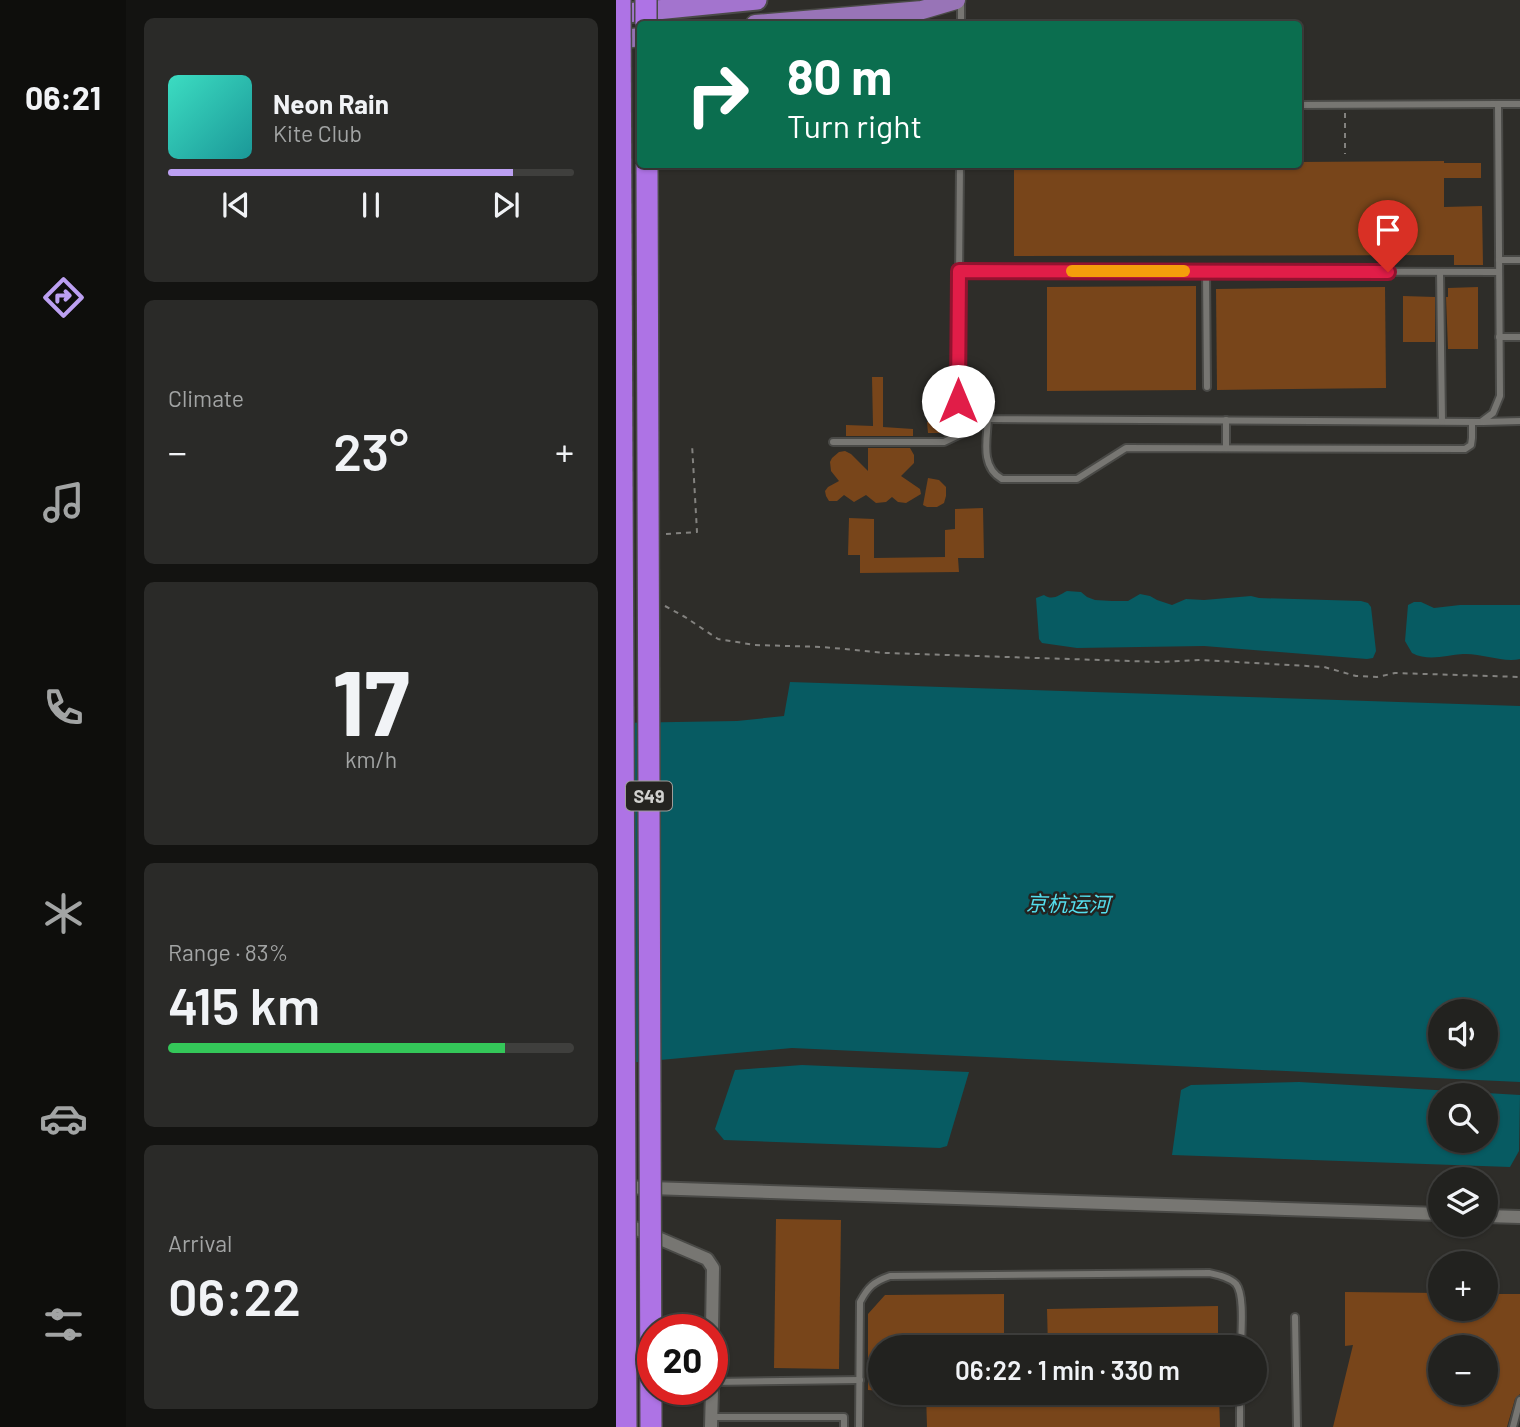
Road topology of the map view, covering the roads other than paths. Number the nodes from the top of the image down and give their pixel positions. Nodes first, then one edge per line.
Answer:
1 (620, 0) edge
2 (646, 0) edge
3 (757, 0) edge
4 (959, 0) edge
5 (616, 14) edge
6 (646, 21) edge
7 (791, 21) edge
8 (961, 21) edge
9 (637, 37) edge
10 (616, 40) edge
11 (1498, 104) junction
12 (1520, 104) edge
13 (1302, 105) edge
14 (647, 168) edge
15 (960, 168) edge
16 (1499, 260) junction
17 (1520, 260) edge
18 (959, 271) junction
19 (1206, 271) junction
20 (1440, 272) junction
21 (1499, 272) junction
22 (1499, 337) junction
23 (1520, 337) edge
24 (1207, 387) dead end
25 (975, 415) junction
26 (988, 419) junction
27 (1226, 420) junction
28 (1442, 421) junction
29 (1520, 421) edge
30 (1472, 422) junction
31 (1481, 422) junction
32 (833, 442) dead end
33 (1226, 448) junction
34 (616, 1186) edge
35 (1428, 1214) edge
36 (1498, 1216) edge
37 (1520, 1217) edge
38 (616, 1220) edge
39 (712, 1314) edge
40 (1295, 1317) dead end
41 (1241, 1335) edge
42 (860, 1380) junction
43 (728, 1382) edge
44 (1520, 1400) edge
45 (1240, 1405) edge
46 (784, 1417) junction
47 (712, 1422) edge
48 (626, 1427) edge
49 (651, 1427) edge
50 (784, 1427) edge
51 (844, 1427) edge
52 (859, 1427) edge
53 (1240, 1427) edge
54 (1297, 1427) edge
55 (1513, 1427) edge

1 - 48 highway, S49, bridge
2 - 6 highway, bridge
3 - 5 highway
4 - 7 main road
4 - 8 lane
9 - 10 main road
11 - 12 lane
11 - 13 lane
11 - 16 lane
14 - 49 highway, S49, bridge
15 - 18 lane
16 - 17 lane
16 - 21 lane
18 - 19 lane
18 - 25 lane
19 - 20 lane
19 - 24 lane
20 - 21 lane
20 - 28 lane
21 - 22 lane
22 - 23 lane
22 - 31 lane
25 - 26 lane
25 - 32 lane
26 - 27 lane
26 - 33 lane
27 - 28 lane
27 - 33 lane
28 - 30 lane
29 - 31 lane
30 - 31 lane
30 - 33 lane
34 - 35 street
36 - 37 street
38 - 39 street
40 - 54 lane
41 - 42 lane
42 - 43 lane
42 - 52 lane
44 - 55 lane
45 - 53 lane
46 - 47 lane
46 - 50 lane
46 - 51 lane

